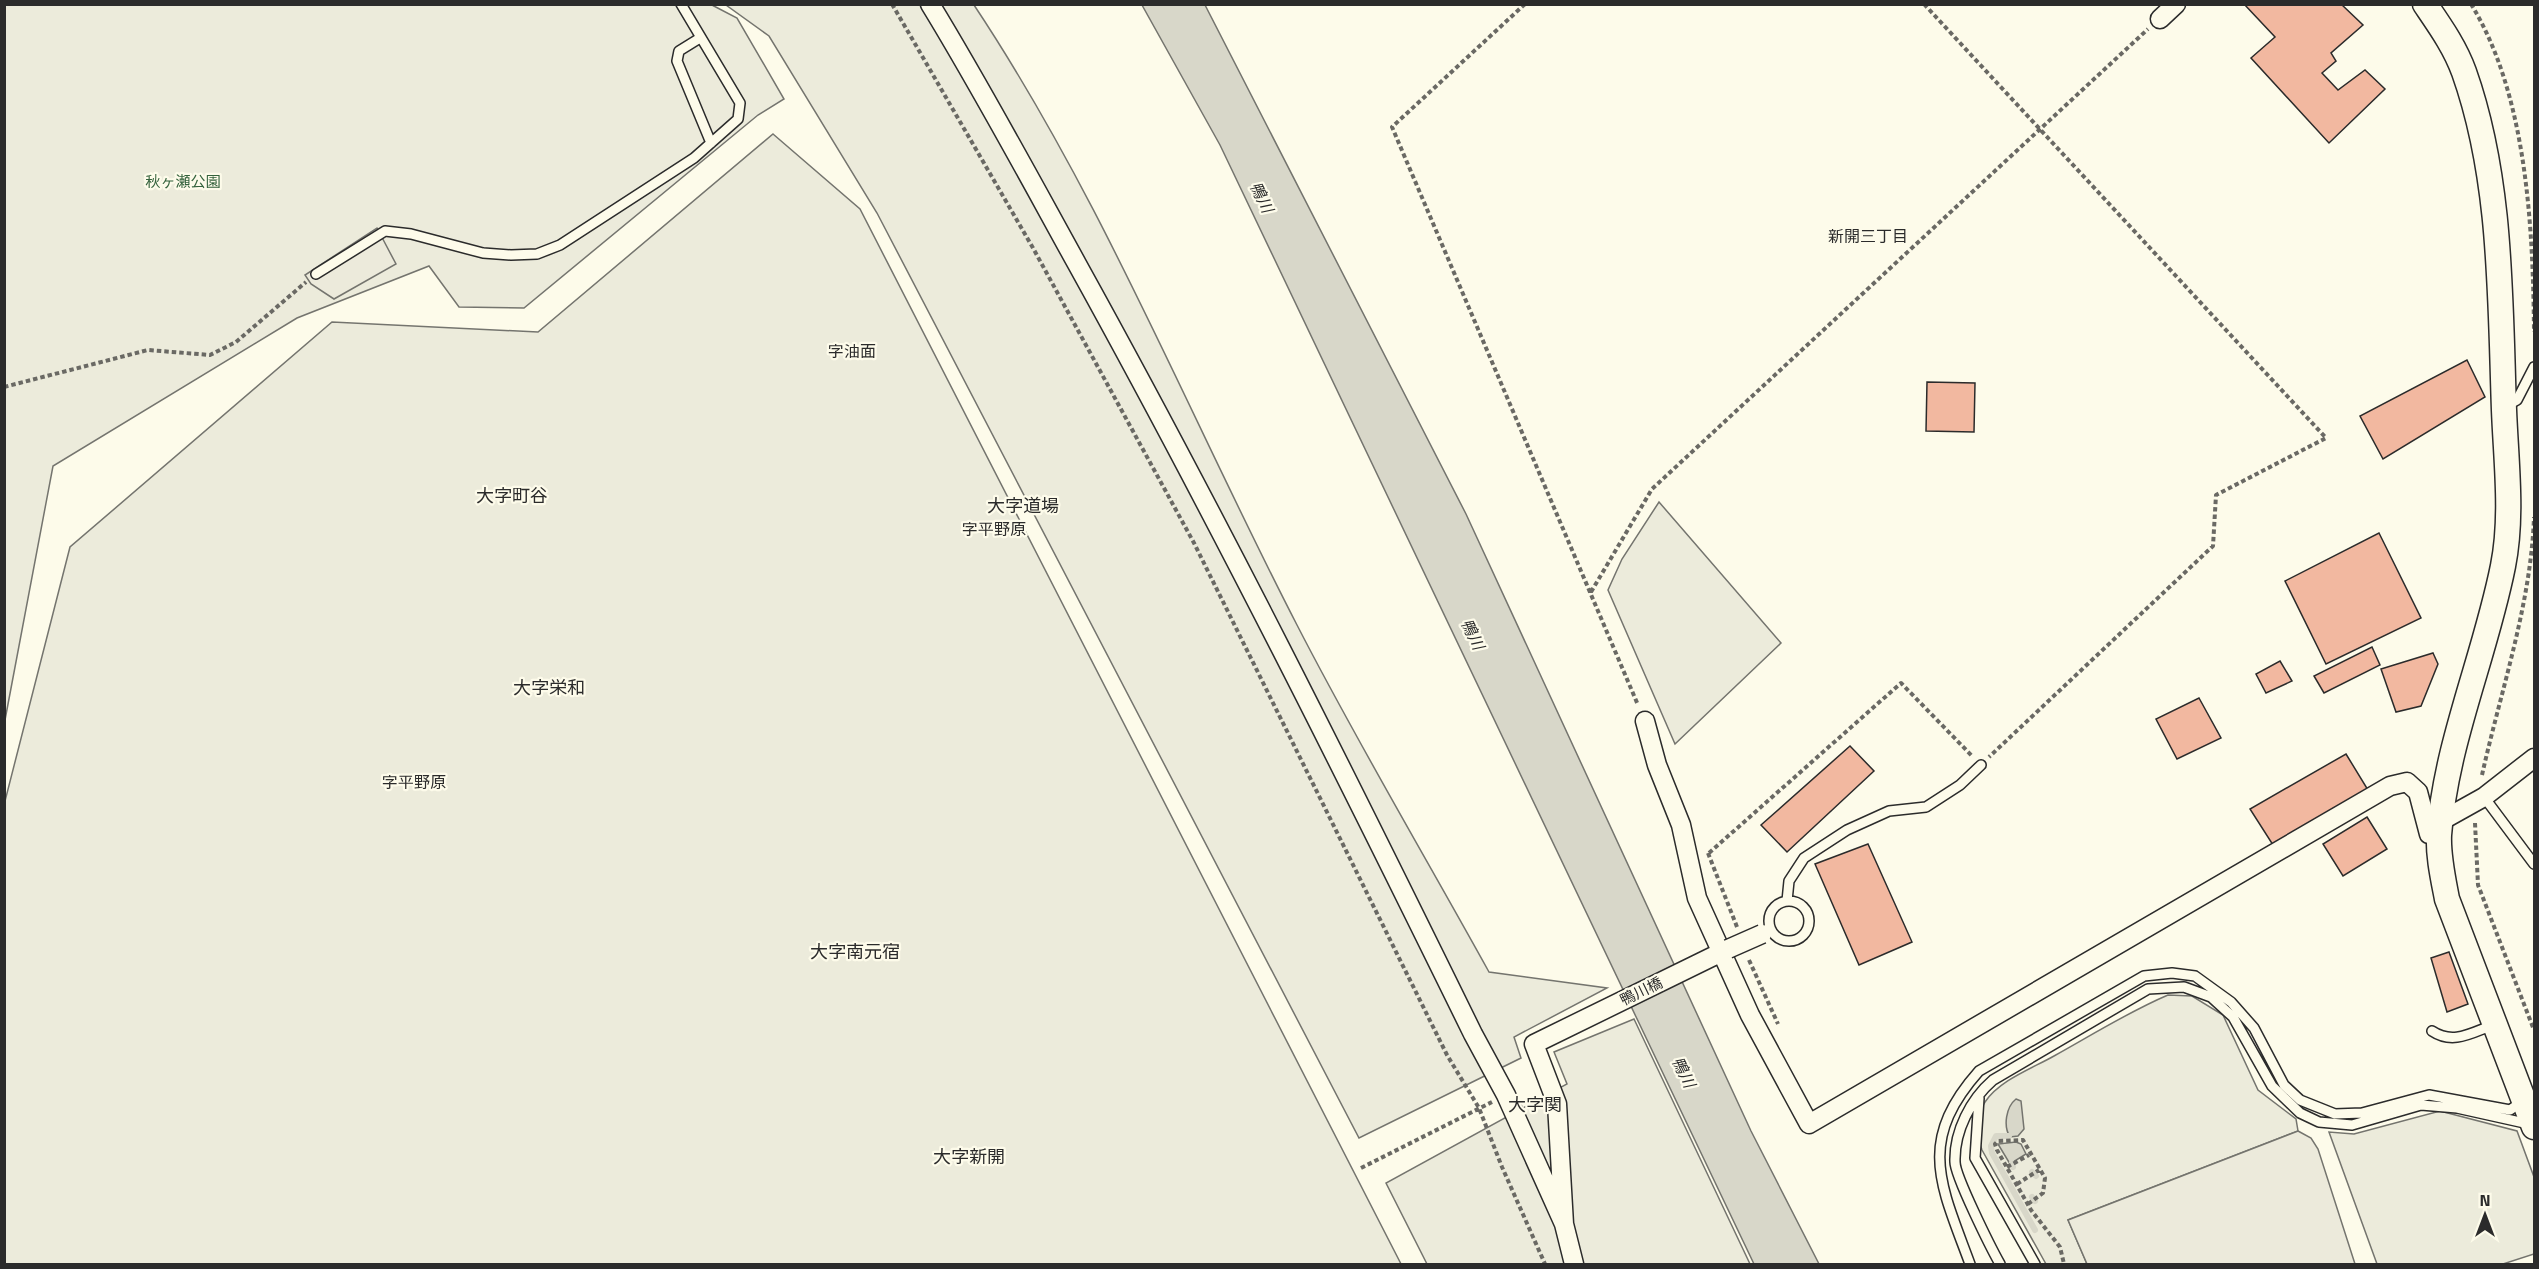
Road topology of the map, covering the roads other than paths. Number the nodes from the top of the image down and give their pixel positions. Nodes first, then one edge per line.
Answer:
1 (681, 4) edge
2 (930, 4) edge
3 (2176, 4) edge
4 (2426, 4) edge
5 (2160, 19) road end
6 (700, 38) junction
7 (711, 143) junction
8 (316, 274) road end
9 (2535, 367) edge
10 (2504, 407) junction
11 (1645, 721) road end
12 (2535, 758) edge
13 (1981, 765) road end
14 (2484, 797) junction
15 (2440, 829) junction
16 (2535, 864) edge
17 (1787, 901) junction
18 (1767, 932) junction
19 (1722, 952) junction
20 (2495, 1024) junction
21 (2432, 1031) dead end
22 (1979, 1092) junction
23 (2525, 1100) junction
24 (2534, 1126) edge
25 (1564, 1224) junction
26 (1574, 1264) edge
27 (1970, 1264) edge
28 (2000, 1264) edge
29 (2036, 1264) edge

1 - 6 lane
2 - 25 street
3 - 5 street
4 - 10 street
6 - 7 lane
6 - 7 lane
7 - 8 lane
9 - 10 lane
10 - 15 street
11 - 19 street
12 - 14 street
13 - 17 lane
14 - 15 street
14 - 16 lane
15 - 19 street
15 - 20 street
17 - 18 lane
17 - 18 lane
18 - 19 street, 鴨川橋, bridge
19 - 25 street, 鴨川橋
20 - 21 lane
20 - 23 street
22 - 24 lane
22 - 28 lane
22 - 29 lane
23 - 24 street
23 - 27 lane
25 - 26 street

